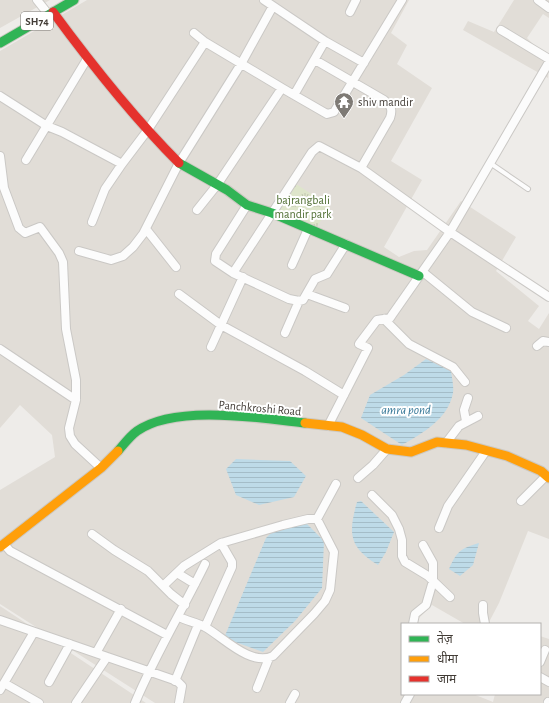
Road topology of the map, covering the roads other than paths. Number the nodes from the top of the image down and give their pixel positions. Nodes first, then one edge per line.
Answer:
1 (38, 0) edge
2 (62, 0) edge
3 (74, 0) edge
4 (264, 0) edge
5 (356, 0) edge
6 (402, 0) edge
7 (538, 0) edge
8 (273, 6) junction
9 (549, 8) edge
10 (49, 11) junction
11 (350, 12) dead end
12 (501, 30) dead end
13 (194, 33) dead end
14 (0, 36) edge
15 (325, 41) junction
16 (205, 42) junction
17 (0, 43) edge
18 (87, 58) junction
19 (549, 59) edge
20 (315, 60) junction
21 (549, 62) edge
22 (241, 64) junction
23 (364, 64) junction
24 (352, 82) junction
25 (282, 88) junction
26 (294, 95) junction
27 (0, 96) edge
28 (47, 126) junction
29 (147, 131) junction
30 (0, 156) edge
31 (26, 160) dead end
32 (179, 163) junction
33 (490, 163) junction
34 (122, 164) junction
35 (361, 168) junction
36 (3, 184) junction
37 (217, 185) junction
38 (528, 189) dead end
39 (0, 195) edge
40 (247, 205) junction
41 (197, 210) dead end
42 (272, 213) junction
43 (92, 222) dead end
44 (146, 228) junction
45 (308, 229) junction
46 (450, 232) junction
47 (346, 244) junction
48 (79, 251) dead end
49 (292, 265) dead end
50 (176, 267) dead end
51 (233, 273) junction
52 (421, 274) junction
53 (243, 277) junction
54 (179, 294) dead end
55 (307, 294) junction
56 (549, 296) edge
57 (299, 301) junction
58 (345, 308) dead end
59 (384, 319) junction
60 (221, 325) junction
61 (506, 328) dead end
62 (285, 333) dead end
63 (549, 342) edge
64 (537, 346) dead end
65 (211, 347) dead end
66 (0, 349) edge
67 (465, 382) dead end
68 (344, 395) junction
69 (468, 398) dead end
70 (76, 400) junction
71 (478, 416) dead end
72 (466, 421) junction
73 (328, 426) junction
74 (446, 442) junction
75 (387, 449) junction
76 (486, 451) junction
77 (101, 468) junction
78 (548, 477) edge
79 (358, 478) dead end
80 (336, 484) dead end
81 (372, 495) dead end
82 (521, 501) dead end
83 (317, 519) junction
84 (439, 528) dead end
85 (92, 534) dead end
86 (221, 544) junction
87 (2, 545) edge
88 (423, 545) dead end
89 (205, 564) dead end
90 (177, 572) junction
91 (433, 581) junction
92 (196, 584) junction
93 (163, 586) junction
94 (450, 597) dead end
95 (483, 604) dead end
96 (185, 605) junction
97 (121, 609) junction
98 (179, 617) junction
99 (0, 620) edge
100 (413, 623) edge
101 (485, 623) edge
102 (201, 626) junction
103 (34, 632) junction
104 (167, 635) junction
105 (70, 644) junction
106 (545, 650) dead end
107 (96, 653) junction
108 (107, 657) junction
109 (269, 658) junction
110 (541, 660) edge
111 (149, 672) junction
112 (175, 681) junction
113 (49, 682) dead end
114 (2, 687) edge
115 (257, 688) dead end
116 (295, 694) dead end
117 (39, 703) edge
118 (76, 703) edge
119 (135, 703) edge
120 (179, 703) edge
121 (290, 703) edge

1 - 10 street
2 - 10 street, SH74
3 - 10 street, SH74
4 - 8 street
5 - 11 street
6 - 23 street
7 - 9 street
8 - 15 street
8 - 22 street
10 - 14 street, SH74
10 - 17 street, SH74
10 - 18 street
12 - 19 street
13 - 16 street
15 - 20 street
15 - 23 street
16 - 22 street
16 - 29 street
18 - 28 street
18 - 29 street
20 - 24 street
20 - 26 street
21 - 33 street
22 - 25 street
22 - 32 street
23 - 24 street
24 - 26 street
24 - 35 street
25 - 26 street
25 - 37 street
27 - 28 street
28 - 31 street
28 - 34 street
29 - 32 street
29 - 34 street
30 - 36 street
32 - 37 street
32 - 44 street
33 - 38 lane
33 - 46 street
34 - 43 street
35 - 42 street
35 - 46 street
36 - 39 street
36 - 70 street
37 - 40 street
37 - 41 street
40 - 42 street
40 - 51 street
42 - 45 street
42 - 51 street
44 - 48 street
44 - 50 street
45 - 47 street
45 - 49 street
46 - 52 street
46 - 56 street
47 - 52 street
47 - 55 street
51 - 53 street
52 - 59 street
52 - 61 street
53 - 57 street
53 - 60 street
54 - 60 street
55 - 57 street
55 - 58 street
57 - 62 street
59 - 67 street
59 - 68 street
60 - 65 street
60 - 68 street
63 - 64 street
66 - 70 street
68 - 73 street
69 - 72 street
70 - 77 street
71 - 72 street
72 - 74 street
73 - 75 street, Panchkroshi Road
73 - 77 street, Panchkroshi Road
74 - 75 street, Panchkroshi Road
74 - 76 street, Panchkroshi Road
75 - 79 street
76 - 78 street, Panchkroshi Road
76 - 84 street
77 - 87 street, Panchkroshi Road
78 - 82 street
80 - 83 street
81 - 91 street
83 - 86 street
83 - 109 street
85 - 93 street
86 - 90 street
86 - 102 street
87 - 97 street
88 - 91 street
89 - 92 street
90 - 92 street
90 - 93 street
91 - 94 street
91 - 100 street
92 - 96 street
93 - 96 street
95 - 101 street
96 - 98 street
97 - 104 street
97 - 107 street
98 - 102 street
98 - 104 street
99 - 103 street
102 - 109 street
102 - 112 street
103 - 105 street
103 - 114 street
104 - 111 street
105 - 107 street
105 - 113 street
106 - 110 street
107 - 108 street
108 - 111 street
108 - 118 street
109 - 115 street
111 - 112 street
111 - 119 street
112 - 120 street
114 - 117 street
116 - 121 street

